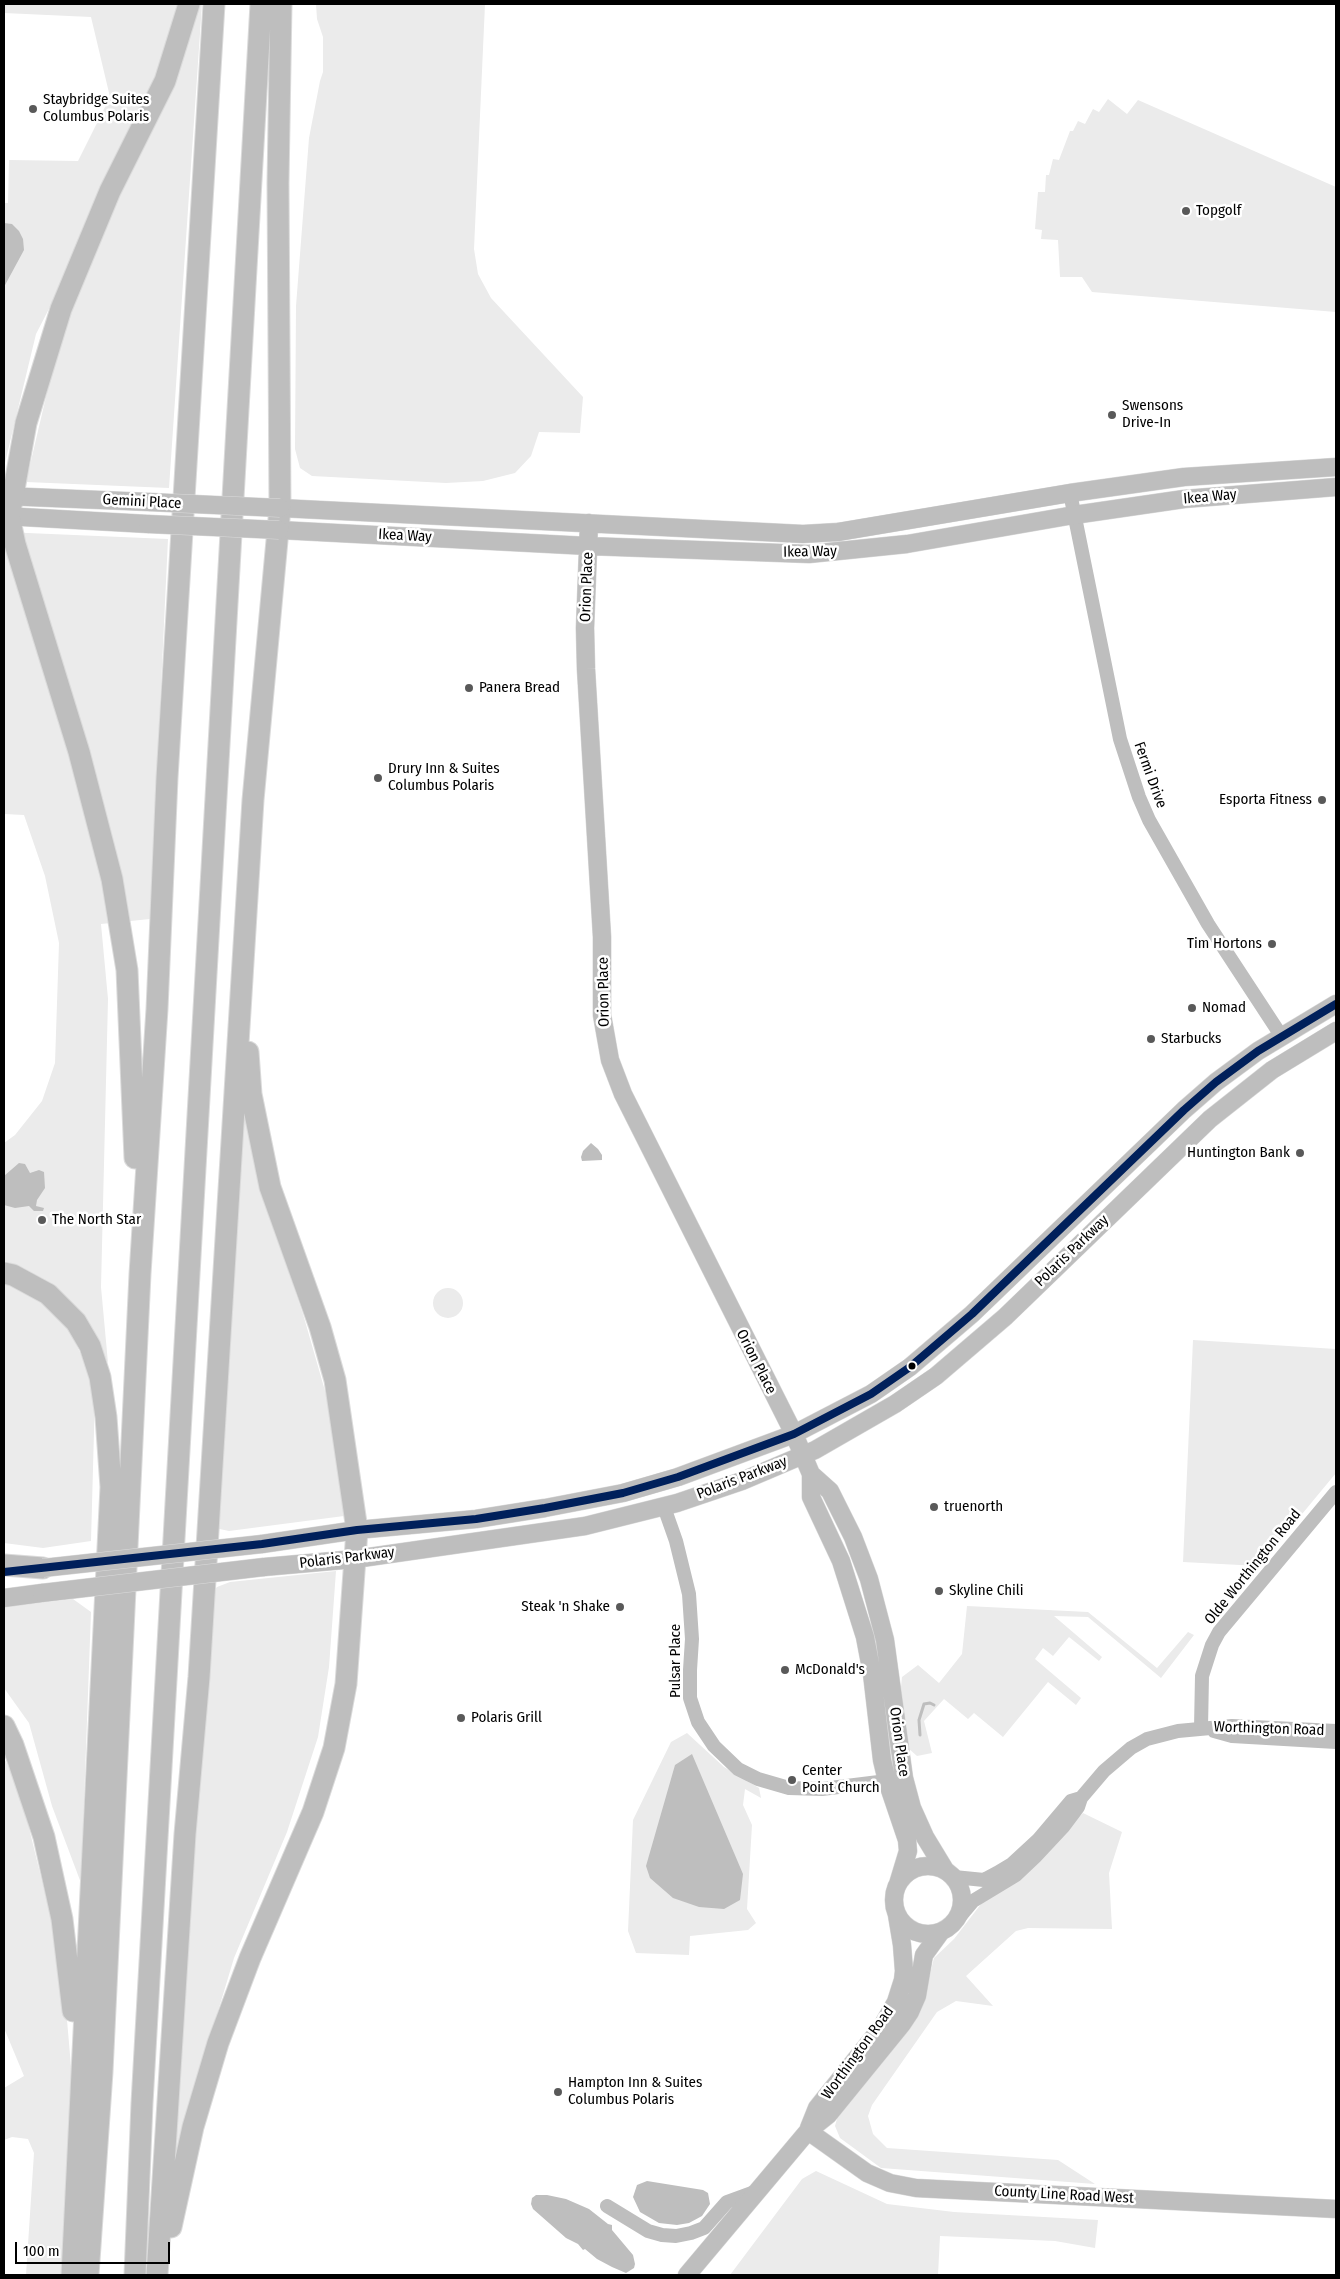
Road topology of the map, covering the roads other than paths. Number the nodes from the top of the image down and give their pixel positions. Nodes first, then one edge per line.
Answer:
1 (189, 4) edge
2 (214, 4) edge
3 (261, 4) edge
4 (281, 4) edge
5 (1336, 467) edge
6 (1336, 486) edge
7 (1070, 493) junction
8 (7, 506) edge
9 (280, 508) junction
10 (1074, 515) junction
11 (589, 524) junction
12 (279, 530) junction
13 (588, 546) junction
14 (242, 964) junction
15 (1336, 1004) edge
16 (1336, 1032) edge
17 (1282, 1037) junction
18 (4, 1273) edge
19 (140, 1274) junction
20 (794, 1434) junction
21 (803, 1455) junction
22 (811, 1474) junction
23 (1336, 1492) edge
24 (664, 1507) junction
25 (357, 1530) junction
26 (355, 1559) junction
27 (4, 1565) edge
28 (43, 1568) junction
29 (4, 1572) edge
30 (4, 1598) edge
31 (4, 1726) edge
32 (1201, 1728) junction
33 (1336, 1732) edge
34 (1336, 1742) edge
35 (887, 1782) junction
36 (1082, 1798) junction
37 (925, 1837) junction
38 (949, 1874) junction
39 (898, 1884) junction
40 (897, 1914) junction
41 (957, 1920) junction
42 (940, 1933) junction
43 (808, 2131) junction
44 (78, 2134) junction
45 (758, 2191) junction
46 (607, 2206) dead end
47 (1336, 2209) edge
48 (72, 2275) edge
49 (88, 2275) edge
50 (135, 2275) edge
51 (158, 2275) edge
52 (687, 2275) edge

1 - 8 highway
2 - 19 highway
3 - 50 highway
4 - 9 highway
5 - 7 main road, Ikea Way
6 - 10 main road, Ikea Way
7 - 10 street, Fermi Drive
7 - 11 main road, Ikea Way
8 - 9 main road, Gemini Place, bridge
8 - 12 main road, Gemini Place, bridge
8 - 19 highway
9 - 11 main road, Ikea Way
9 - 12 highway
10 - 13 main road, Ikea Way
10 - 17 street, Fermi Drive
11 - 13 main road, Orion Place
12 - 13 main road, Ikea Way
12 - 14 highway
13 - 20 main road, Orion Place
14 - 25 highway
14 - 51 highway
15 - 17 main road, Polaris Parkway
16 - 21 main road, Polaris Parkway
17 - 20 main road, Polaris Parkway
18 - 44 highway
19 - 49 highway
20 - 21 main road, Orion Place
20 - 25 main road, Polaris Parkway
21 - 22 main road, Orion Place
21 - 24 main road, Polaris Parkway
22 - 35 main road, Orion Place
22 - 37 main road, Orion Place
23 - 32 street, Olde Worthington Road
24 - 26 main road, Polaris Parkway
24 - 35 street, Pulsar Place
25 - 26 highway
25 - 28 main road, Polaris Parkway, bridge
26 - 30 main road, Polaris Parkway, bridge
26 - 51 highway
27 - 28 highway
28 - 29 main road, Polaris Parkway
31 - 44 highway
32 - 33 street, Worthington Road
32 - 34 street, Worthington Road
32 - 36 street, Worthington Road
35 - 37 main road
35 - 39 main road, Orion Place
36 - 38 street, Worthington Road
36 - 41 street, Worthington Road
37 - 38 main road, Orion Place
38 - 39 main road
38 - 41 main road
39 - 40 main road
40 - 42 main road
40 - 43 main road, Worthington Road
41 - 42 main road
42 - 43 main road, Worthington Road
43 - 45 main road, Worthington Road
43 - 47 main road, County Line Road West
44 - 48 highway
45 - 46 street
45 - 52 main road, Worthington Road

